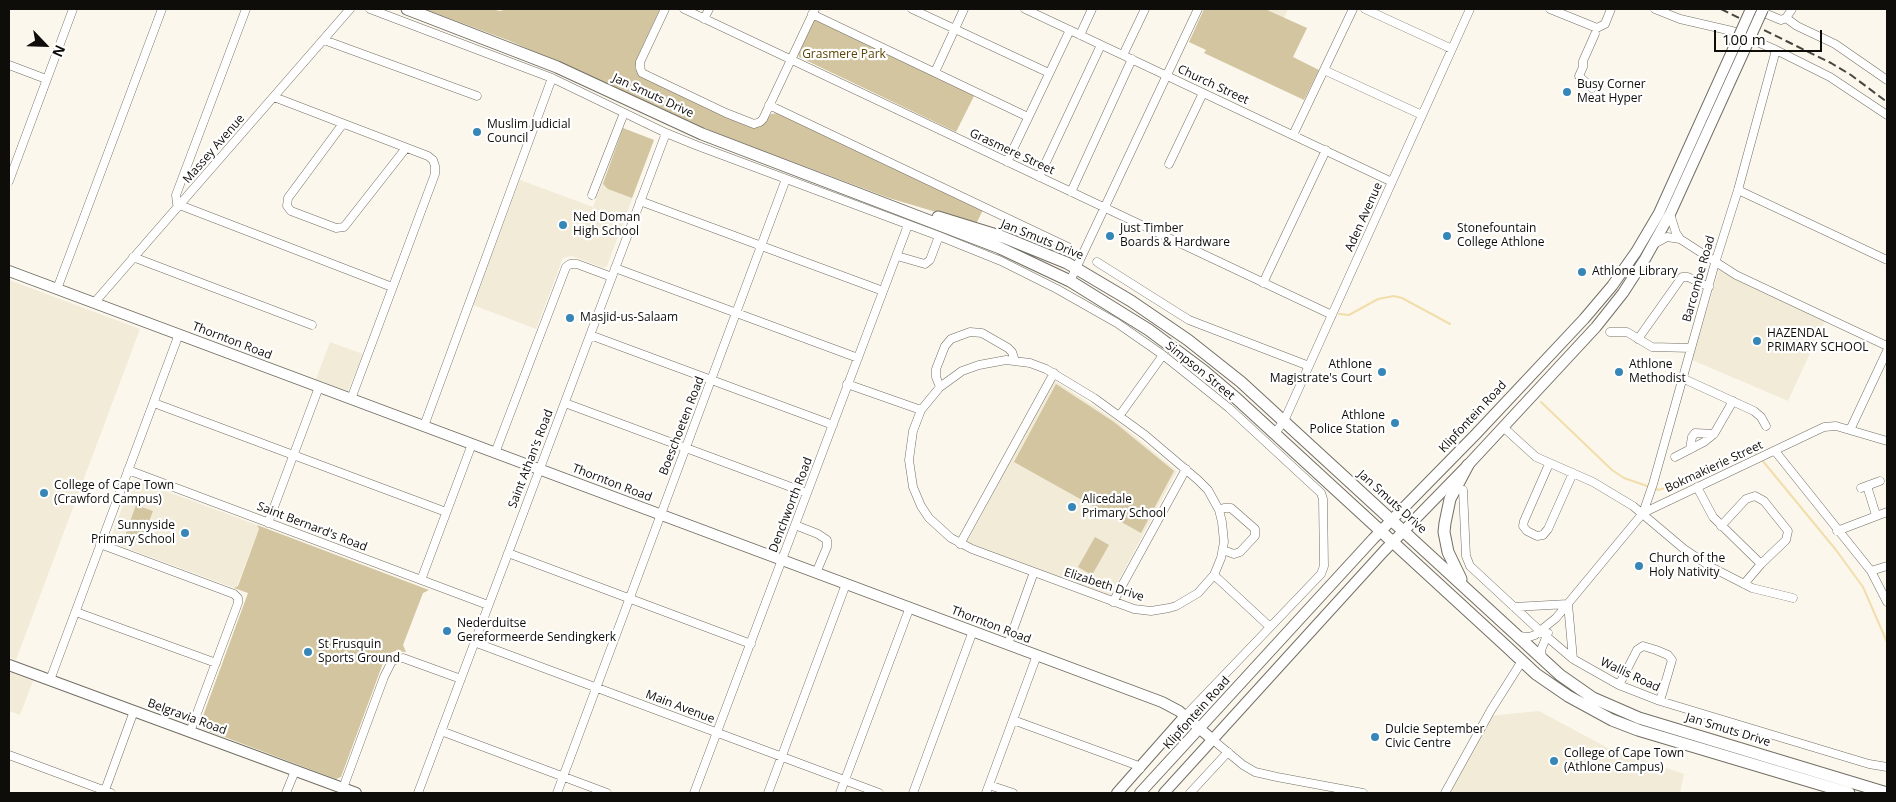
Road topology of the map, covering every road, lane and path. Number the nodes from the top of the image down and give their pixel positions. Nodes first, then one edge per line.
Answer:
1 (73, 9) edge
2 (162, 9) edge
3 (246, 9) edge
4 (350, 9) edge
5 (370, 9) edge
6 (407, 9) edge
7 (665, 9) edge
8 (684, 9) edge
9 (709, 9) edge
10 (912, 9) edge
11 (964, 9) edge
12 (1025, 9) edge
13 (1092, 9) edge
14 (1145, 9) edge
15 (1198, 9) edge
16 (1353, 9) edge
17 (1365, 9) edge
18 (1470, 9) edge
19 (1550, 9) edge
20 (1612, 9) edge
21 (1655, 9) edge
22 (1753, 9) edge
23 (1763, 9) edge
24 (1792, 9) edge
25 (813, 11) edge
26 (1039, 12) edge
27 (704, 18) junction
28 (1786, 18) junction
29 (955, 29) junction
30 (1070, 30) junction
31 (1596, 31) junction
32 (1080, 35) junction
33 (324, 40) junction
34 (1101, 45) junction
35 (1740, 47) junction
36 (1452, 49) junction
37 (1776, 50) junction
38 (1123, 55) junction
39 (791, 59) junction
40 (1132, 59) junction
41 (9, 65) edge
42 (1324, 70) junction
43 (935, 72) junction
44 (1049, 73) junction
45 (1167, 76) junction
46 (552, 78) junction
47 (46, 79) junction
48 (1887, 80) edge
49 (1592, 88) dead end
50 (1203, 93) junction
51 (477, 96) dead end
52 (274, 97) junction
53 (770, 105) junction
54 (624, 113) junction
55 (1422, 115) junction
56 (1887, 115) edge
57 (1028, 117) junction
58 (342, 124) junction
59 (666, 133) junction
60 (1293, 135) junction
61 (406, 148) junction
62 (1326, 150) junction
63 (1008, 162) junction
64 (1169, 164) dead end
65 (1039, 177) junction
66 (786, 179) junction
67 (9, 181) edge
68 (1392, 182) junction
69 (1738, 190) junction
70 (1071, 192) junction
71 (592, 195) dead end
72 (640, 201) junction
73 (890, 205) junction
74 (178, 206) junction
75 (1104, 208) junction
76 (1670, 214) junction
77 (908, 225) junction
78 (939, 236) junction
79 (1680, 239) junction
80 (1654, 244) junction
81 (761, 246) junction
82 (1068, 247) dead end
83 (896, 256) junction
84 (133, 257) junction
85 (1887, 260) edge
86 (1097, 262) dead end
87 (1715, 263) junction
88 (615, 268) junction
89 (1077, 268) junction
90 (9, 271) edge
91 (612, 277) junction
92 (1070, 281) junction
93 (1263, 283) junction
94 (392, 287) junction
95 (1709, 287) junction
96 (57, 289) junction
97 (883, 291) junction
98 (94, 303) junction
99 (736, 313) junction
100 (1332, 315) junction
101 (312, 325) dead end
102 (1610, 332) dead end
103 (179, 334) junction
104 (590, 336) junction
105 (1638, 339) junction
106 (1887, 346) edge
107 (1691, 348) junction
108 (1887, 352) edge
109 (1163, 355) junction
110 (858, 358) junction
111 (1015, 361) junction
112 (1309, 366) junction
113 (1054, 373) junction
114 (1682, 378) junction
115 (711, 380) junction
116 (848, 384) junction
117 (319, 387) junction
118 (940, 387) junction
119 (350, 399) junction
120 (1732, 401) junction
121 (154, 403) junction
122 (565, 403) junction
123 (921, 410) junction
124 (1120, 416) junction
125 (1284, 421) junction
126 (833, 425) junction
127 (424, 426) junction
128 (1766, 426) dead end
129 (1503, 427) junction
130 (1850, 430) junction
131 (1275, 433) junction
132 (1714, 434) junction
133 (1887, 441) edge
134 (472, 444) junction
135 (686, 448) junction
136 (1690, 449) junction
137 (1775, 451) junction
138 (496, 453) junction
139 (294, 455) junction
140 (1675, 457) dead end
141 (1549, 464) junction
142 (1468, 465) junction
143 (540, 469) junction
144 (128, 470) junction
145 (1186, 470) junction
146 (1573, 473) junction
147 (1880, 481) dead end
148 (1697, 487) junction
149 (1463, 490) dead end
150 (807, 493) junction
151 (1219, 510) junction
152 (446, 512) junction
153 (1887, 512) edge
154 (1643, 513) junction
155 (660, 515) junction
156 (1876, 515) junction
157 (1391, 520) junction
158 (268, 523) junction
159 (795, 525) junction
160 (1721, 526) junction
161 (1403, 531) junction
162 (1838, 531) junction
163 (1380, 532) junction
164 (1392, 543) junction
165 (100, 544) junction
166 (960, 544) junction
167 (1223, 550) junction
168 (508, 553) junction
169 (782, 560) junction
170 (1761, 564) junction
171 (1887, 566) edge
172 (1871, 571) junction
173 (1034, 572) junction
174 (816, 573) junction
175 (1214, 575) junction
176 (421, 580) junction
177 (846, 584) junction
178 (1744, 584) junction
179 (1468, 591) junction
180 (629, 598) junction
181 (1793, 598) dead end
182 (1113, 602) junction
183 (1887, 602) edge
184 (1568, 604) junction
185 (488, 605) junction
186 (910, 607) junction
187 (1514, 607) junction
188 (76, 612) junction
189 (1270, 627) junction
190 (973, 631) junction
191 (1543, 634) junction
192 (1518, 636) junction
193 (474, 642) junction
194 (750, 644) junction
195 (1008, 644) junction
196 (1037, 655) junction
197 (1542, 659) junction
198 (1573, 659) junction
199 (1522, 661) junction
200 (216, 664) junction
201 (9, 665) edge
202 (461, 679) junction
203 (50, 680) junction
204 (1619, 685) junction
205 (596, 688) junction
206 (1660, 701) junction
207 (134, 711) junction
208 (1185, 716) junction
209 (1013, 720) junction
210 (1200, 729) junction
211 (441, 731) junction
212 (190, 732) junction
213 (717, 733) junction
214 (1213, 740) junction
215 (1228, 752) junction
216 (9, 755) edge
217 (782, 757) junction
218 (1887, 767) edge
219 (1140, 769) junction
220 (295, 771) junction
221 (563, 777) junction
222 (845, 780) junction
223 (989, 785) junction
224 (343, 788) junction
225 (1321, 790) edge
226 (107, 792) edge
227 (286, 793) edge
228 (356, 793) edge
229 (418, 793) edge
230 (557, 793) edge
231 (607, 793) edge
232 (694, 793) edge
233 (768, 793) edge
234 (840, 793) edge
235 (879, 793) edge
236 (913, 793) edge
237 (986, 793) edge
238 (1013, 793) edge
239 (1117, 793) edge
240 (1140, 793) edge
241 (1164, 793) edge
242 (1190, 793) edge
243 (1363, 793) edge
244 (1445, 793) edge
245 (1849, 793) edge
246 (1887, 793) edge

1 - 47 street
2 - 96 street
3 - 74 street
4 - 33 street, Massey Avenue
5 - 46 street, Simpson Street
6 - 73 main road, Jan Smuts Drive
7 - 53 street
8 - 27 street, Grasmere Street
9 - 27 street
10 - 29 street
11 - 29 street
12 - 26 street, Church Street
13 - 32 street
14 - 38 street
15 - 45 street
16 - 42 street
17 - 36 street
18 - 36 street, Aden Avenue
19 - 31 street
20 - 31 street
21 - 37 street
22 - 28 street
22 - 35 main road, Klipfontein Road, bridge
23 - 35 main road, Klipfontein Road, bridge
24 - 28 street
25 - 39 street
25 - 43 street
26 - 30 street, Church Street
27 - 39 street, Grasmere Street
28 - 48 street
29 - 43 street
29 - 44 street
30 - 32 street, Church Street
30 - 44 street
31 - 49 street
32 - 34 street, Church Street
33 - 51 street
33 - 52 street, Massey Avenue
34 - 38 street, Church Street
34 - 65 street
35 - 76 main road, Klipfontein Road
35 - 157 main road, Klipfontein Road
36 - 55 street, Aden Avenue
37 - 56 street
37 - 69 street, Barcombe Road
38 - 40 street, Church Street
39 - 53 street
39 - 63 street, Grasmere Street
40 - 45 street, Church Street
40 - 70 street
41 - 47 street
42 - 55 street
42 - 60 street
43 - 57 street
44 - 57 street
45 - 50 street, Church Street
45 - 75 street
46 - 54 street, Simpson Street
46 - 127 street
47 - 67 street
50 - 60 street, Church Street
50 - 64 street
52 - 58 street
52 - 74 street, Massey Avenue
53 - 82 street
54 - 59 street, Simpson Street
54 - 71 street
55 - 68 street, Aden Avenue
57 - 63 street
58 - 61 street
58 - 61 street
59 - 66 street, Simpson Street
59 - 72 street, Saint Athan's Road
60 - 62 street, Church Street
61 - 94 street
62 - 68 street, Church Street
62 - 93 street
63 - 65 street, Grasmere Street
65 - 70 street, Grasmere Street
66 - 77 street, Simpson Street
66 - 81 street, Boeschoeten Road
68 - 100 street, Aden Avenue
69 - 85 street
69 - 87 street, Barcombe Road
70 - 75 street, Grasmere Street
72 - 81 street
72 - 88 street, Saint Athan's Road
73 - 89 main road, Jan Smuts Drive
73 - 92 main road, Jan Smuts Drive
74 - 84 street, Massey Avenue
74 - 94 street
75 - 89 street
75 - 93 street, Grasmere Street
76 - 79 street
76 - 80 main road, Klipfontein Road
77 - 78 street, Simpson Street
77 - 83 street, Denchworth Road
78 - 83 street
78 - 109 street, Simpson Street
79 - 80 street
79 - 87 street
80 - 129 main road, Klipfontein Road
81 - 97 street
81 - 99 street, Boeschoeten Road
83 - 97 street, Denchworth Road
84 - 98 street, Massey Avenue
84 - 101 street
86 - 112 street
87 - 95 street, Barcombe Road
87 - 106 street
88 - 91 street, Saint Athan's Road
88 - 99 street
89 - 92 street
89 - 125 main road, Jan Smuts Drive
90 - 96 main road, Thornton Road
91 - 104 street, Saint Athan's Road
91 - 138 street
92 - 131 main road, Jan Smuts Drive
93 - 100 street, Grasmere Street
94 - 119 street
95 - 105 street
95 - 107 street, Barcombe Road
96 - 98 main road, Thornton Road
97 - 110 street, Denchworth Road
98 - 103 main road, Thornton Road
99 - 110 street
99 - 115 street, Boeschoeten Road
100 - 112 street, Aden Avenue
102 - 105 street
103 - 117 main road, Thornton Road
103 - 121 street
104 - 115 street
104 - 122 street, Saint Athan's Road
105 - 107 street
107 - 114 street, Barcombe Road
108 - 130 street
109 - 124 street
109 - 189 street, Simpson Street
110 - 116 street, Denchworth Road
111 - 113 street, Elizabeth Drive
111 - 118 street, Elizabeth Drive
111 - 118 street
112 - 125 street, Aden Avenue
113 - 124 street, Elizabeth Drive
113 - 166 street
114 - 120 street
114 - 154 street, Barcombe Road
115 - 126 street
115 - 135 street, Boeschoeten Road
116 - 123 street
116 - 126 street, Denchworth Road
117 - 119 main road, Thornton Road
117 - 139 street
118 - 123 street, Elizabeth Drive
119 - 127 main road, Thornton Road
120 - 128 street
120 - 132 street
121 - 139 street
121 - 144 street
122 - 135 street
122 - 143 street, Saint Athan's Road
123 - 166 street, Elizabeth Drive
124 - 145 street, Elizabeth Drive
125 - 131 street, Aden Avenue
125 - 157 main road, Jan Smuts Drive
126 - 150 street, Denchworth Road
127 - 134 main road, Thornton Road
129 - 141 street
129 - 142 main road, Klipfontein Road
130 - 133 street
130 - 137 street
131 - 163 main road, Jan Smuts Drive
132 - 136 street
132 - 136 street
134 - 138 main road, Thornton Road
134 - 152 street
135 - 150 street
135 - 155 street, Boeschoeten Road
136 - 140 street
137 - 148 street, Bokmakierie Street
137 - 162 street, Bokmakierie Street
138 - 143 main road, Thornton Road
139 - 152 street
139 - 158 street
141 - 146 street
141 - 146 street
142 - 161 main road, Klipfontein Road
142 - 179 main road
143 - 155 main road, Thornton Road
143 - 168 street, Saint Athan's Road
144 - 158 street, Saint Bernard's Road
144 - 165 street
145 - 151 street, Elizabeth Drive
145 - 182 street
146 - 154 street
147 - 156 street
148 - 154 street, Bokmakierie Street
148 - 160 street
149 - 187 street, Wallis Road
150 - 159 street, Denchworth Road
151 - 167 street, Elizabeth Drive
151 - 167 street
152 - 176 street
153 - 156 street
154 - 178 street
154 - 184 street
155 - 169 main road, Thornton Road
155 - 180 street, Boeschoeten Road
156 - 162 street
157 - 161 main road, Jan Smuts Drive
157 - 163 main road, Klipfontein Road
158 - 176 street, Saint Bernard's Road
159 - 169 street, Denchworth Road
159 - 174 street
160 - 170 street
160 - 170 street
161 - 164 main road, Klipfontein Road
161 - 179 main road, Jan Smuts Drive
162 - 172 street, Bokmakierie Street
163 - 164 main road, Jan Smuts Drive
163 - 210 main road, Klipfontein Road
164 - 199 main road, Jan Smuts Drive
164 - 214 main road, Klipfontein Road
165 - 188 street
165 - 200 street
166 - 173 street, Elizabeth Drive
167 - 175 street, Elizabeth Drive
168 - 180 street
168 - 185 street, Saint Athan's Road
169 - 174 main road, Thornton Road
169 - 194 street, Denchworth Road
170 - 178 street
171 - 172 street
172 - 183 street, Bokmakierie Street
173 - 182 street, Elizabeth Drive
173 - 195 street
174 - 177 main road, Thornton Road
175 - 182 street, Elizabeth Drive
175 - 189 street
176 - 185 street, Saint Bernard's Road
177 - 186 main road, Thornton Road
177 - 217 street
178 - 181 street
179 - 192 main road, Jan Smuts Drive
180 - 194 street
180 - 205 street, Boeschoeten Road
184 - 187 street
184 - 191 street
184 - 198 street
185 - 193 street, Saint Athan's Road
186 - 190 main road, Thornton Road
186 - 222 street
187 - 191 street, Wallis Road
188 - 200 street
188 - 203 street
189 - 208 street, Simpson Street
190 - 195 main road, Thornton Road
190 - 236 street
191 - 192 street
191 - 197 street
191 - 198 street, Wallis Road
192 - 197 main road, Jan Smuts Drive
193 - 202 street, Saint Athan's Road
193 - 205 street, Main Avenue
194 - 213 street, Denchworth Road
195 - 196 main road, Thornton Road
196 - 208 main road, Thornton Road
196 - 209 street
197 - 246 main road, Jan Smuts Drive
198 - 204 street, Wallis Road
199 - 244 street
199 - 245 main road, Jan Smuts Drive
200 - 212 street
201 - 203 main road, Belgravia Road
202 - 211 street, Saint Athan's Road
202 - 224 street
203 - 207 main road, Belgravia Road
204 - 206 street, Wallis Road
204 - 206 street
205 - 213 street, Main Avenue
205 - 221 street, Boeschoeten Road
206 - 218 street, Wallis Road
207 - 212 main road, Belgravia Road
207 - 226 street
208 - 210 main road, Thornton Road
208 - 219 main road
209 - 219 street
209 - 223 street
210 - 214 main road, Thornton Road
210 - 240 main road, Klipfontein Road
211 - 221 street
211 - 229 street, Saint Athan's Road
212 - 220 main road, Belgravia Road
213 - 217 street, Main Avenue
213 - 232 street, Denchworth Road
214 - 215 street
214 - 241 main road, Klipfontein Road
215 - 225 street
215 - 242 street
216 - 226 street
217 - 222 street, Main Avenue
217 - 233 street
219 - 239 main road
220 - 224 main road, Belgravia Road
220 - 227 street
221 - 230 street, Boeschoeten Road
221 - 231 street
222 - 234 street
222 - 235 street, Main Avenue
223 - 237 street
223 - 238 street
224 - 228 main road, Belgravia Road
225 - 243 street

